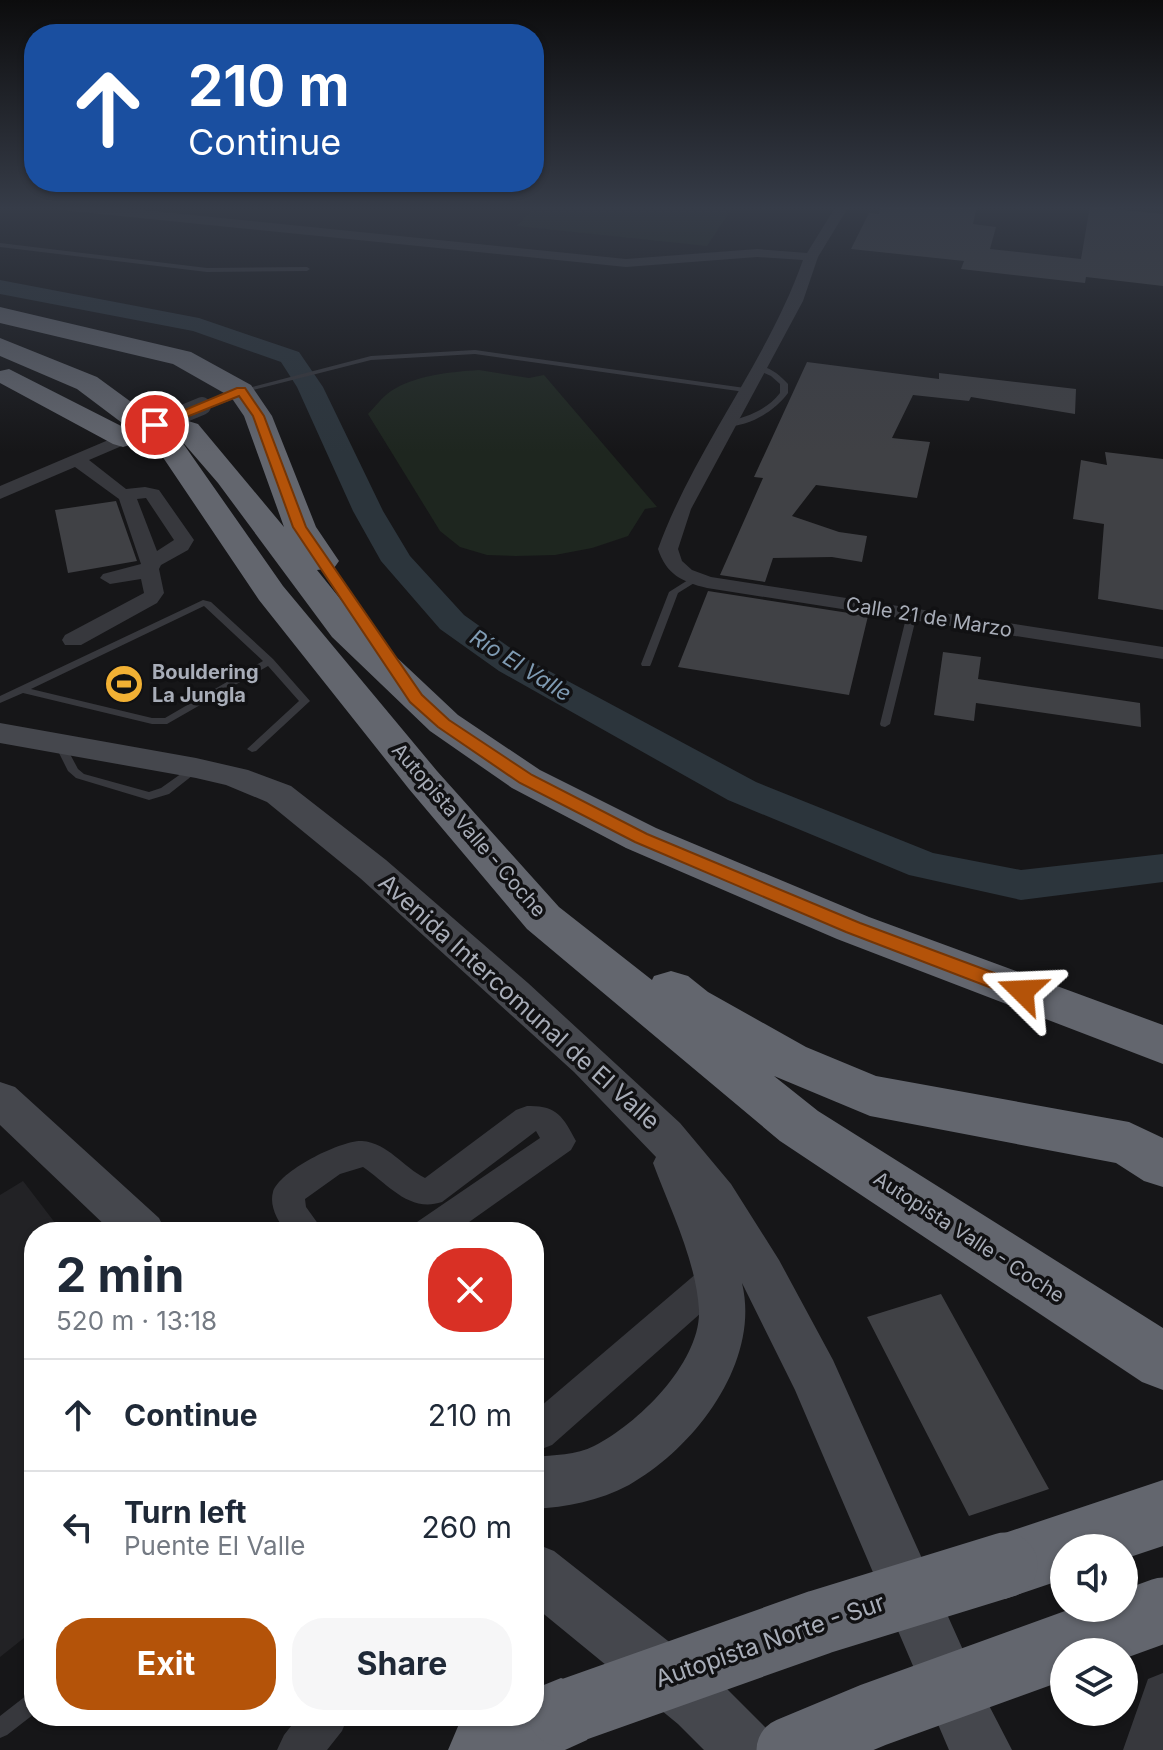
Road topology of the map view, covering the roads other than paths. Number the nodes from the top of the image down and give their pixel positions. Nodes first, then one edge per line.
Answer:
1 (801, 288) edge
2 (0, 315) edge
3 (0, 321) edge
4 (0, 346) edge
5 (758, 367) junction
6 (0, 371) edge
7 (253, 386) junction
8 (745, 390) junction
9 (727, 425) junction
10 (127, 437) junction
11 (75, 459) junction
12 (0, 493) edge
13 (127, 496) junction
14 (175, 526) junction
15 (140, 533) junction
16 (150, 565) junction
17 (110, 578) dead end
18 (696, 578) junction
19 (912, 614) junction
20 (73, 640) dead end
21 (1163, 653) edge
22 (269, 661) junction
23 (646, 664) dead end
24 (23, 690) junction
25 (416, 698) junction
26 (0, 700) edge
27 (885, 724) dead end
28 (0, 733) edge
29 (252, 749) dead end
30 (423, 780) junction
31 (1163, 1045) edge
32 (5, 1111) edge
33 (665, 1136) junction
34 (1163, 1165) edge
35 (132, 1222) edge
36 (297, 1222) edge
37 (443, 1222) edge
38 (716, 1278) junction
39 (1163, 1362) edge
40 (544, 1428) edge
41 (544, 1482) edge
42 (1163, 1513) edge
43 (1163, 1545) edge
44 (1138, 1548) edge
45 (1035, 1561) edge
46 (544, 1579) edge
47 (1163, 1610) edge
48 (1163, 1694) edge
49 (24, 1710) edge
50 (544, 1722) edge
51 (319, 1726) edge
52 (536, 1726) edge
53 (0, 1728) edge
54 (299, 1750) edge
55 (485, 1750) edge
56 (746, 1750) edge
57 (789, 1750) edge
58 (982, 1750) edge
59 (1145, 1750) edge

1 - 5 street
2 - 7 highway
3 - 25 highway
4 - 30 highway, Autopista Valle - Coche
5 - 8 street
5 - 9 lane
6 - 10 highway
7 - 8 lane
7 - 10 street, bridge
7 - 25 highway
8 - 9 street
9 - 18 street
10 - 11 street
11 - 12 street
11 - 13 street
13 - 14 street
13 - 15 street
14 - 15 street
14 - 16 street
15 - 16 street
16 - 17 street
16 - 20 street
18 - 19 street, Calle 21 de Marzo
18 - 23 lane
19 - 21 street, Calle 21 de Marzo
19 - 27 lane
22 - 24 lane
22 - 24 lane
22 - 29 lane
24 - 26 lane
25 - 31 highway
28 - 33 main road, Avenida Intercomunal de El Valle
30 - 34 highway
30 - 39 highway, Autopista Valle - Coche
32 - 35 main road
33 - 38 main road
33 - 58 main road, Avenida Intercomunal de El Valle
36 - 37 street
38 - 40 street
38 - 41 main road
42 - 45 highway, Autopista Norte - Sur
43 - 44 highway
45 - 50 highway, Autopista Norte - Sur, bridge
46 - 56 main road
47 - 57 highway, bridge
48 - 59 street
49 - 53 lane
51 - 54 street
52 - 55 highway, Autopista Norte - Sur, bridge

